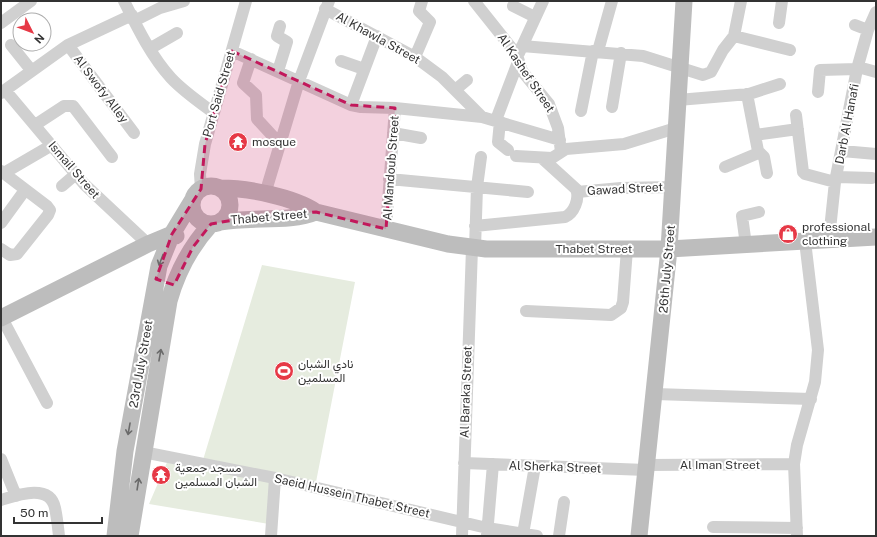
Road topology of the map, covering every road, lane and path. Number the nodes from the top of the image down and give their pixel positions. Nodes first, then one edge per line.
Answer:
1 (31, 1) edge
2 (124, 1) edge
3 (184, 1) edge
4 (246, 1) edge
5 (422, 1) edge
6 (474, 1) edge
7 (543, 1) edge
8 (612, 1) edge
9 (684, 1) edge
10 (741, 1) edge
11 (782, 1) edge
12 (327, 5) edge
13 (513, 6) dead end
14 (876, 12) edge
15 (535, 17) junction
16 (133, 18) junction
17 (1, 23) edge
18 (779, 23) dead end
19 (855, 25) dead end
20 (280, 26) dead end
21 (868, 30) junction
22 (177, 33) dead end
23 (376, 36) junction
24 (734, 36) junction
25 (11, 45) dead end
26 (68, 45) junction
27 (151, 48) junction
28 (790, 50) dead end
29 (232, 51) junction
30 (596, 51) junction
31 (621, 53) junction
32 (519, 54) junction
33 (416, 57) junction
34 (251, 59) junction
35 (341, 61) dead end
36 (680, 68) junction
37 (858, 68) junction
38 (364, 69) junction
39 (31, 70) junction
40 (278, 72) junction
41 (876, 72) edge
42 (467, 80) dead end
43 (299, 81) junction
44 (780, 84) dead end
45 (455, 90) junction
46 (3, 91) edge
47 (818, 92) dead end
48 (747, 94) junction
49 (678, 100) junction
50 (351, 105) junction
51 (395, 108) junction
52 (612, 108) dead end
53 (581, 111) dead end
54 (214, 113) junction
55 (796, 115) dead end
56 (482, 117) junction
57 (498, 120) junction
58 (35, 125) junction
59 (676, 128) junction
60 (798, 130) junction
61 (134, 133) dead end
62 (393, 133) junction
63 (755, 135) junction
64 (420, 138) dead end
65 (280, 144) junction
66 (52, 145) junction
67 (561, 146) junction
68 (758, 151) junction
69 (842, 151) junction
70 (876, 154) edge
71 (112, 157) dead end
72 (481, 158) dead end
73 (543, 159) junction
74 (725, 167) dead end
75 (2, 172) edge
76 (767, 173) dead end
77 (76, 174) junction
78 (872, 178) dead end
79 (389, 179) junction
80 (836, 180) junction
81 (62, 186) dead end
82 (477, 187) junction
83 (673, 187) junction
84 (221, 188) junction
85 (26, 190) junction
86 (528, 192) dead end
87 (577, 192) junction
88 (265, 194) junction
89 (197, 195) junction
90 (316, 212) junction
91 (759, 212) dead end
92 (1, 222) edge
93 (216, 223) junction
94 (474, 226) junction
95 (386, 229) junction
96 (172, 234) junction
97 (876, 237) edge
98 (829, 239) junction
99 (805, 241) junction
100 (148, 244) junction
101 (746, 245) junction
102 (193, 247) junction
103 (473, 248) junction
104 (627, 249) junction
105 (669, 249) junction
106 (1, 250) edge
107 (156, 279) junction
108 (174, 285) junction
109 (526, 311) dead end
110 (2, 318) edge
111 (655, 394) junction
112 (811, 398) junction
113 (47, 403) dead end
114 (143, 452) junction
115 (1, 459) edge
116 (464, 463) junction
117 (493, 464) junction
118 (794, 464) junction
119 (535, 466) junction
120 (646, 468) junction
121 (274, 478) junction
122 (16, 496) junction
123 (1, 500) edge
124 (564, 502) dead end
125 (462, 522) junction
126 (713, 527) dead end
127 (487, 532) edge
128 (797, 532) edge
129 (523, 534) junction
130 (59, 536) edge
131 (115, 536) edge
132 (130, 536) edge
133 (271, 536) edge
134 (462, 536) edge
135 (537, 536) edge
136 (559, 536) edge
137 (639, 536) edge

1 - 17 street
2 - 16 street
3 - 16 street
4 - 29 street, Port Said Street
5 - 33 street
6 - 32 street, Al Kashef Street
7 - 15 street
8 - 30 street
9 - 36 main road, 26th July Street
10 - 24 street
11 - 18 street
12 - 23 street, Al Khawla Street
12 - 43 street
13 - 15 street
14 - 21 street, Darb Al Hanafi
15 - 32 street
16 - 26 street
16 - 27 street
19 - 21 street
20 - 40 street
21 - 37 street, Darb Al Hanafi
22 - 27 street
23 - 33 street, Al Khawla Street
23 - 38 street
24 - 28 street
24 - 36 street
25 - 39 street
26 - 39 street
26 - 61 street, Al Swofy Alley
27 - 54 street
29 - 34 street
29 - 54 street, Port Said Street
30 - 31 street
30 - 32 street
30 - 53 street
31 - 36 street
31 - 52 street
32 - 57 street
32 - 67 street, Al Kashef Street
33 - 45 street, Al Khawla Street
34 - 40 street
34 - 65 street
35 - 38 street
36 - 49 main road, 26th July Street
37 - 41 street
37 - 47 street
37 - 69 street, Darb Al Hanafi
38 - 50 street
39 - 46 street
40 - 43 street
42 - 45 street
43 - 50 street
43 - 65 street
44 - 48 street
45 - 56 street, Al Khawla Street
46 - 58 street, Ismail Street
48 - 49 street
48 - 63 street
49 - 59 main road, 26th July Street
50 - 51 street
51 - 56 street
51 - 62 street, Al Mandoub Street
54 - 89 street, Port Said Street
55 - 60 street
56 - 57 street
57 - 67 street
57 - 73 street
58 - 66 street, Ismail Street
58 - 71 street
59 - 67 street
59 - 83 main road, 26th July Street
60 - 63 street
60 - 80 street
62 - 64 street
62 - 79 street, Al Mandoub Street
63 - 68 street
65 - 88 street
66 - 75 street
66 - 77 street, Ismail Street
67 - 73 street
68 - 74 street
68 - 76 street
69 - 70 street
69 - 80 street, Darb Al Hanafi
72 - 82 street, Al Baraka Street
73 - 87 street
75 - 85 street
77 - 81 street
77 - 100 street, Ismail Street
78 - 80 street
79 - 82 street
79 - 95 street, Al Mandoub Street
80 - 98 street, Darb Al Hanafi
82 - 86 street
82 - 94 street, Al Baraka Street
83 - 87 street, Gawad Street
83 - 105 main road, 26th July Street
84 - 88 main road, Thabet Street
84 - 89 main road
84 - 93 main road
85 - 92 street
85 - 106 street
87 - 94 street
88 - 90 main road, Thabet Street
89 - 93 main road
89 - 96 main road, 23rd July Street
90 - 93 main road, Thabet Street
90 - 95 main road, Thabet Street
91 - 101 street
93 - 102 main road, 23rd July Street
94 - 103 street, Al Baraka Street
95 - 103 main road, Thabet Street
96 - 100 main road
96 - 102 main road
96 -> 107 main road, 23rd July Street
97 - 98 main road, Thabet Street
98 - 99 main road, Thabet Street
99 - 101 main road, Thabet Street
99 - 112 street
100 - 110 main road
101 - 105 main road, Thabet Street
102 - 108 main road, 23rd July Street
103 - 104 main road, Thabet Street
103 - 116 street, Al Baraka Street
104 - 105 main road, Thabet Street
104 - 109 street
105 - 111 main road, 26th July Street
107 - 108 main road
107 -> 131 main road, 23rd July Street
114 -> 108 main road, 23rd July Street
110 - 113 street
111 - 112 street
111 - 120 main road, 26th July Street
112 - 118 street
114 - 121 street, Saeid Hussein Thabet Street
132 -> 114 main road, 23rd July Street
115 - 122 street
116 - 117 street, Al Sherka Street
116 - 125 street, Al Baraka Street
117 - 119 street, Al Sherka Street
117 - 127 street
118 - 120 street, Al Iman Street
118 - 128 street
119 - 120 street, Al Sherka Street
119 - 129 street
120 - 137 main road, 26th July Street
121 - 125 street, Saeid Hussein Thabet Street
121 - 133 street
122 - 123 street
122 - 130 street
124 - 136 street
125 - 127 street, Saeid Hussein Thabet Street
125 - 134 street, Al Baraka Street
126 - 128 street
127 - 129 street, Saeid Hussein Thabet Street
129 - 135 street, Saeid Hussein Thabet Street

